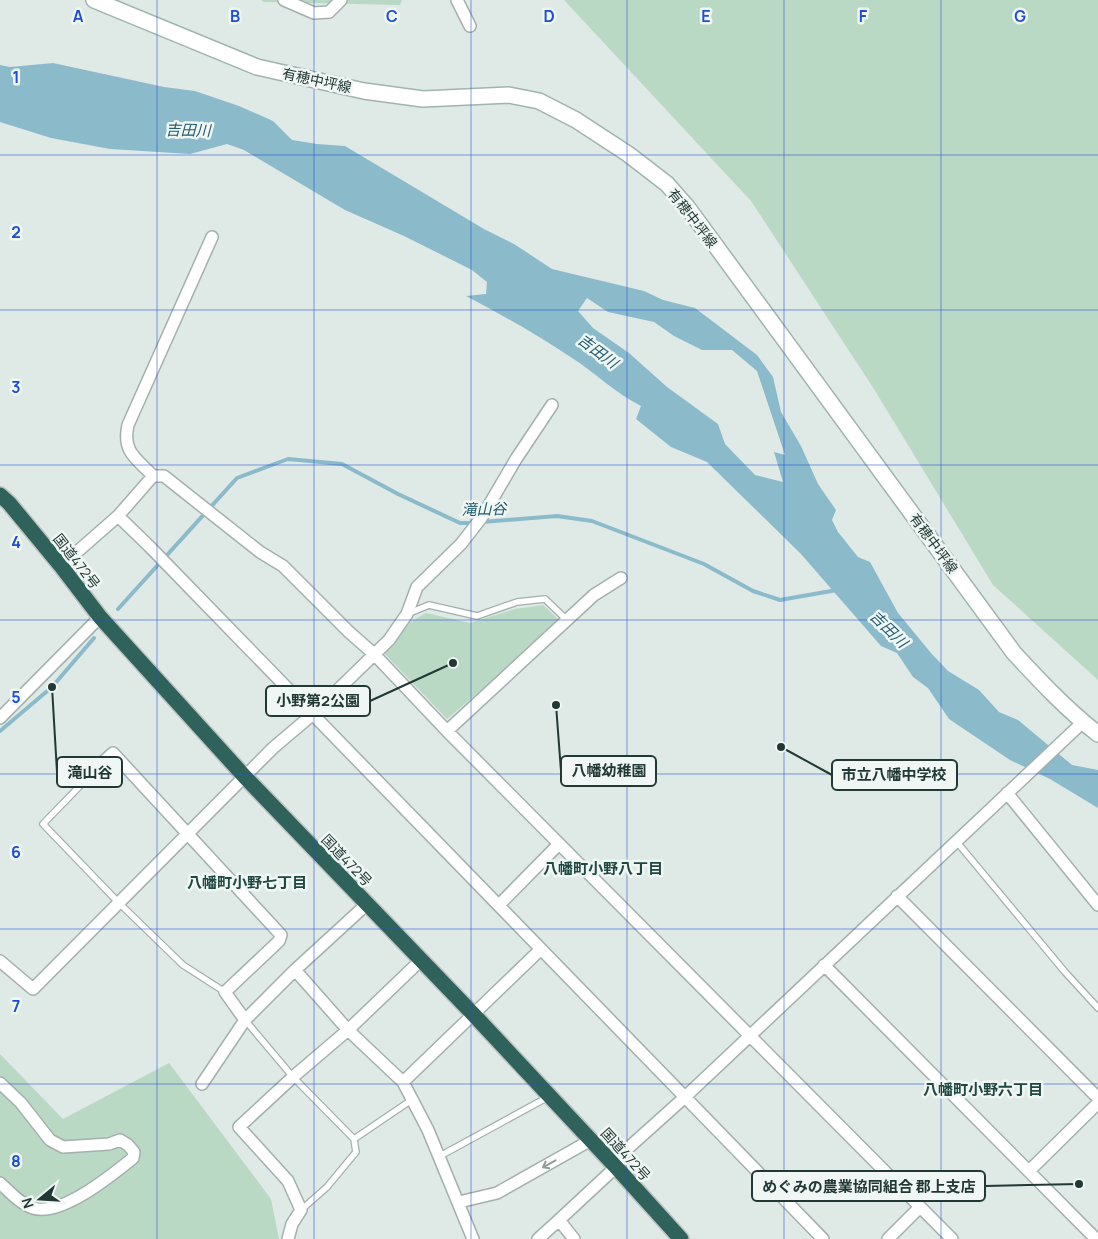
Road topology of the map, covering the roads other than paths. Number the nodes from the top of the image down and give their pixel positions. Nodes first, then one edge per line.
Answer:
1 (94, 0) edge
2 (284, 0) edge
3 (341, 0) edge
4 (458, 0) edge
5 (470, 26) dead end
6 (212, 237) dead end
7 (552, 405) dead end
8 (153, 476) junction
9 (0, 495) edge
10 (118, 516) junction
11 (61, 566) junction
12 (622, 578) dead end
13 (408, 614) junction
14 (100, 617) junction
15 (567, 620) junction
16 (374, 654) junction
17 (313, 714) junction
18 (0, 718) edge
19 (1079, 726) junction
20 (447, 731) junction
21 (1098, 734) edge
22 (104, 762) joint
23 (245, 777) junction
24 (1007, 793) junction
25 (188, 834) junction
26 (956, 841) junction
27 (559, 844) junction
28 (897, 896) junction
29 (118, 902) junction
30 (367, 904) junction
31 (499, 905) junction
32 (1098, 905) edge
33 (541, 949) junction
34 (421, 960) junction
35 (0, 962) edge
36 (824, 966) junction
37 (295, 970) junction
38 (224, 992) junction
39 (1098, 1008) edge
40 (474, 1015) junction
41 (245, 1020) junction
42 (348, 1030) junction
43 (750, 1036) junction
44 (293, 1077) junction
45 (403, 1082) junction
46 (0, 1083) edge
47 (202, 1084) dead end
48 (550, 1096) junction
49 (685, 1097) junction
50 (1098, 1098) edge
51 (413, 1099) junction
52 (1098, 1103) edge
53 (354, 1139) junction
54 (591, 1140) junction
55 (440, 1156) junction
56 (616, 1166) junction
57 (1030, 1171) junction
58 (0, 1182) edge
59 (459, 1202) junction
60 (920, 1207) junction
61 (301, 1210) junction
62 (559, 1220) junction
63 (288, 1239) edge
64 (473, 1239) edge
65 (538, 1239) edge
66 (574, 1239) edge
67 (681, 1239) edge
68 (823, 1239) edge
69 (888, 1239) edge
70 (952, 1239) edge
71 (1096, 1239) edge

1 - 19 main road, 有穂中坪線
2 - 3 street
4 - 5 street
6 - 8 street
7 - 13 street
8 - 10 street
8 - 16 street
9 - 11 highway, 国道472号
10 - 11 street
10 - 17 street
11 - 14 highway, 国道472号
12 - 15 street
13 - 15 lane
13 - 16 street
14 - 18 street
14 - 23 highway, 国道472号
15 - 20 street
16 - 17 street
16 - 20 street
17 - 23 street
17 - 31 street
19 - 21 main road, 有穂中坪線
19 - 24 street
20 - 27 street
22 - 25 street
22 - 29 lane
23 - 25 street
23 - 30 highway, 国道472号
24 - 26 street
24 - 32 street
25 - 29 street
25 - 38 street
26 - 28 street
26 - 39 lane
27 - 31 street
27 - 43 street
28 - 36 street
28 - 50 street
29 - 35 street
29 - 38 lane
30 - 34 highway, 国道472号
30 - 37 street
31 - 33 street
33 - 40 street
33 - 49 street
34 - 40 highway, 国道472号
34 - 42 street
36 - 43 street
36 - 57 street
37 - 41 street
37 - 42 street
38 - 41 street
40 - 45 street
40 - 48 highway, 国道472号
41 - 44 lane
41 - 47 street
42 - 44 street
42 - 45 street
43 - 49 street
43 - 60 street
44 - 53 lane
44 - 61 street
45 - 51 street
46 - 58 street
48 - 54 highway, 国道472号
48 - 55 lane
49 - 56 street
49 - 68 street
51 - 53 lane
51 - 55 street
52 - 57 street
53 - 61 lane
54 - 56 highway, 国道472号
54 -> 59 street
55 - 59 street
56 - 62 street
56 - 67 highway, 国道472号
57 - 71 street
59 - 64 street
60 - 69 street
60 - 70 street
61 - 63 street
62 - 65 street
62 - 66 street

